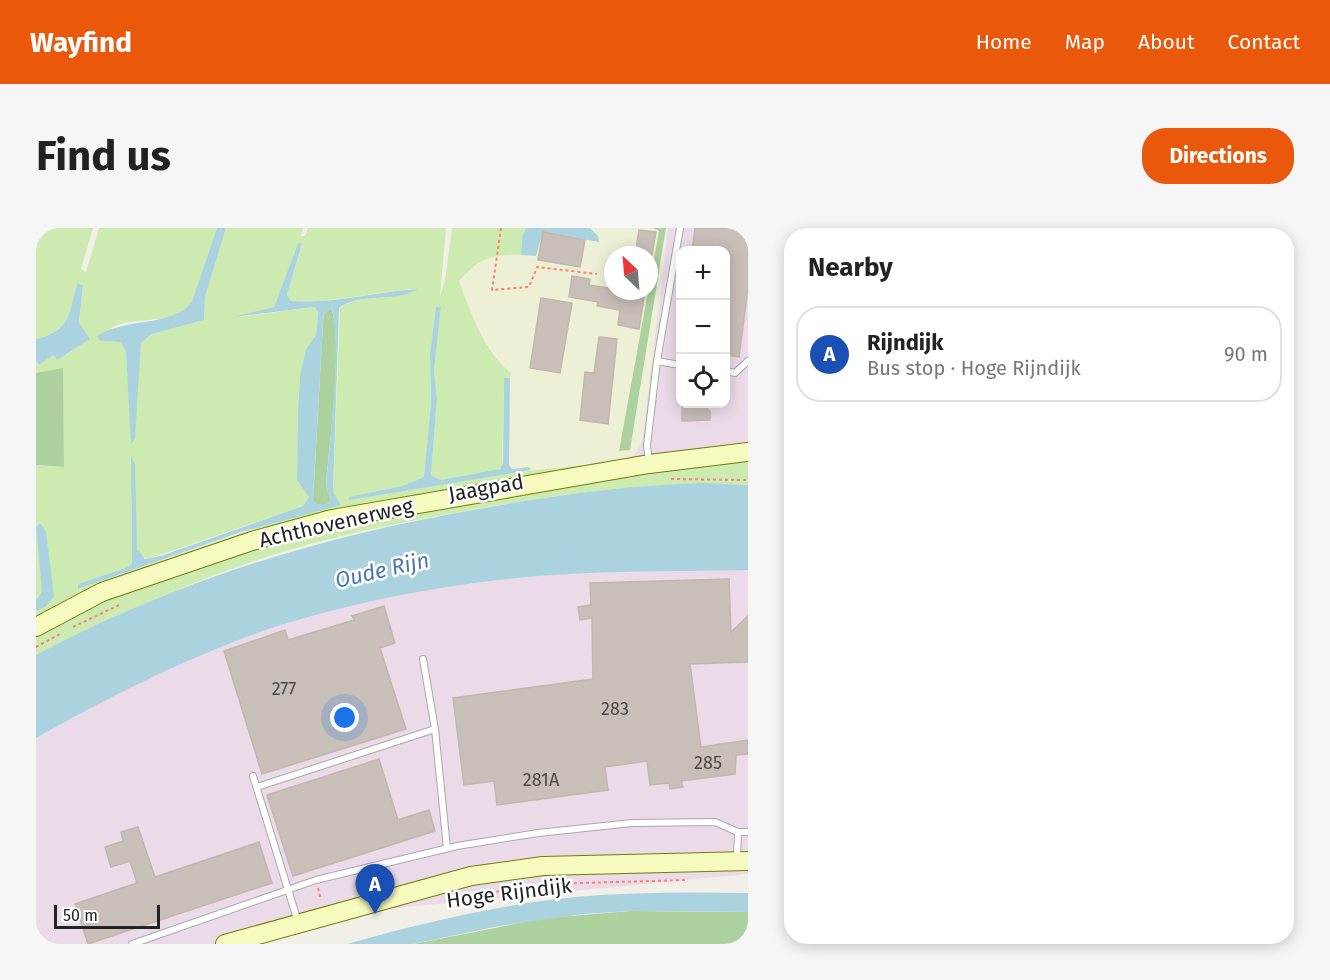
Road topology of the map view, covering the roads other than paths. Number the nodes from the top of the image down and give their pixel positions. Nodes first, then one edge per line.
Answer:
1 (680, 228) edge
2 (748, 361) edge
3 (657, 362) junction
4 (676, 364) edge
5 (730, 372) edge
6 (748, 452) edge
7 (649, 464) junction
8 (36, 627) edge
9 (423, 659) dead end
10 (435, 729) junction
11 (253, 776) dead end
12 (257, 787) junction
13 (738, 832) junction
14 (748, 832) edge
15 (447, 848) junction
16 (743, 861) edge
17 (290, 890) junction
18 (298, 923) junction
19 (132, 944) edge
20 (225, 944) edge

1 - 3 lane
2 - 5 lane
3 - 4 lane
3 - 7 lane
6 - 7 street, Achthovenerweg
7 - 8 street, Achthovenerweg
9 - 10 lane
10 - 12 lane
10 - 15 lane
11 - 12 lane
12 - 17 lane
13 - 14 lane
13 - 15 lane
13 - 16 lane, Hoge Rijndijk
15 - 17 lane
16 - 18 street, Hoge Rijndijk
17 - 18 lane
17 - 19 lane
18 - 20 street, Hoge Rijndijk

